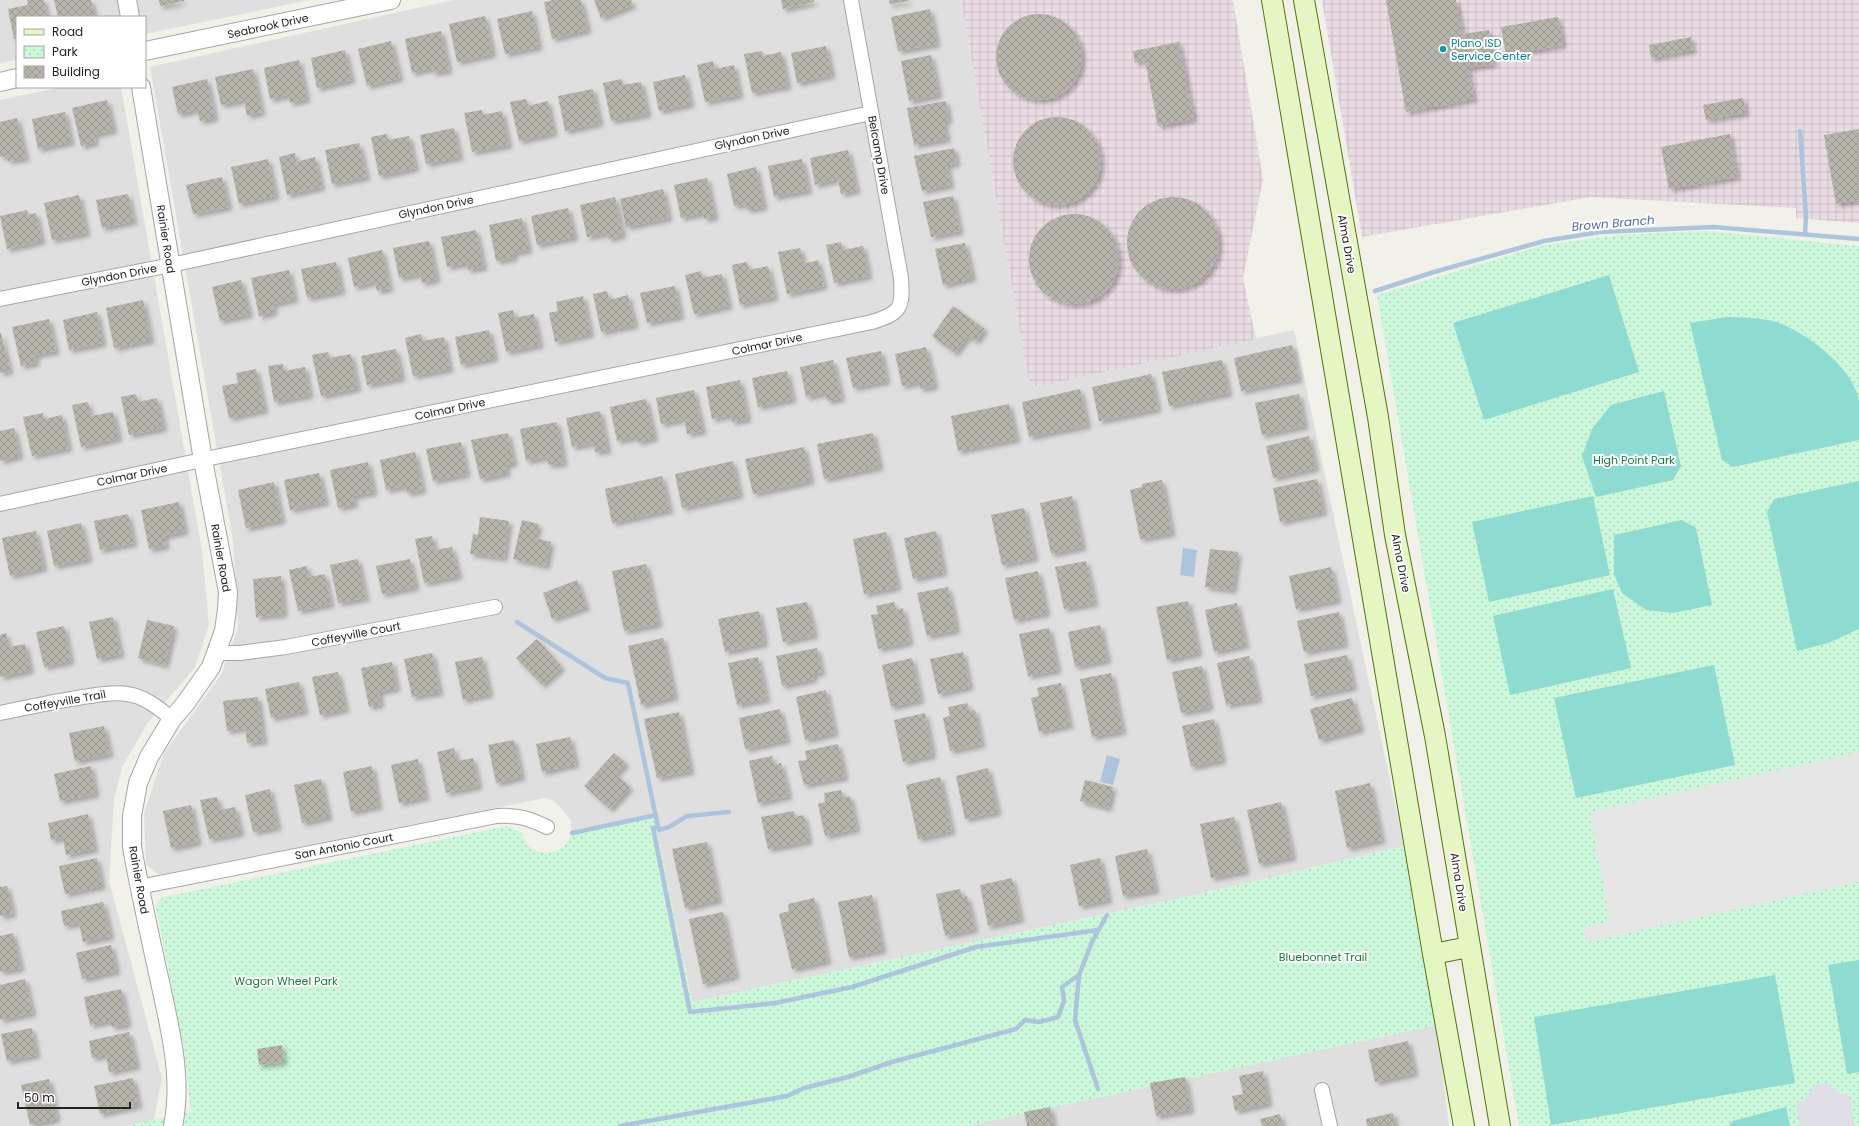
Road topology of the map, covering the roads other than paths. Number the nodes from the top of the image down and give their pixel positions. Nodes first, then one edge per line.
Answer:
1 (127, 0) edge
2 (391, 0) edge
3 (851, 0) edge
4 (1272, 0) edge
5 (1304, 0) edge
6 (130, 16) edge
7 (146, 51) edge
8 (16, 78) edge
9 (0, 82) edge
10 (141, 88) edge
11 (871, 113) junction
12 (1329, 146) junction
13 (1299, 154) junction
14 (171, 265) junction
15 (0, 299) edge
16 (897, 310) joint
17 (203, 460) junction
18 (0, 504) edge
19 (495, 608) dead end
20 (216, 653) junction
21 (0, 714) edge
22 (172, 719) junction
23 (547, 827) dead end
24 (139, 887) junction
25 (1469, 947) junction
26 (1433, 954) junction
27 (1322, 1090) dead end
28 (173, 1126) edge
29 (1330, 1126) edge
30 (1464, 1126) edge
31 (1500, 1126) edge

1 - 6 street
2 - 7 street, Seabrook Drive
3 - 11 street, Belcamp Drive
4 - 13 main road
5 - 12 main road, Alma Drive
8 - 9 street
10 - 14 street, Rainier Road
11 - 14 street, Glyndon Drive
11 - 16 street, Belcamp Drive
12 - 13 main road
12 - 25 main road, Alma Drive
13 - 26 main road
14 - 15 street, Glyndon Drive
14 - 17 street, Rainier Road
16 - 17 street, Colmar Drive
17 - 18 street, Colmar Drive
17 - 20 street, Rainier Road
19 - 20 street, Coffeyville Court
20 - 22 street, Rainier Road
21 - 22 street, Coffeyville Trail
22 - 24 street, Rainier Road
23 - 24 street, San Antonio Court
24 - 28 street, Rainier Road
25 - 26 main road
25 - 31 main road, Alma Drive
26 - 30 main road
27 - 29 street

